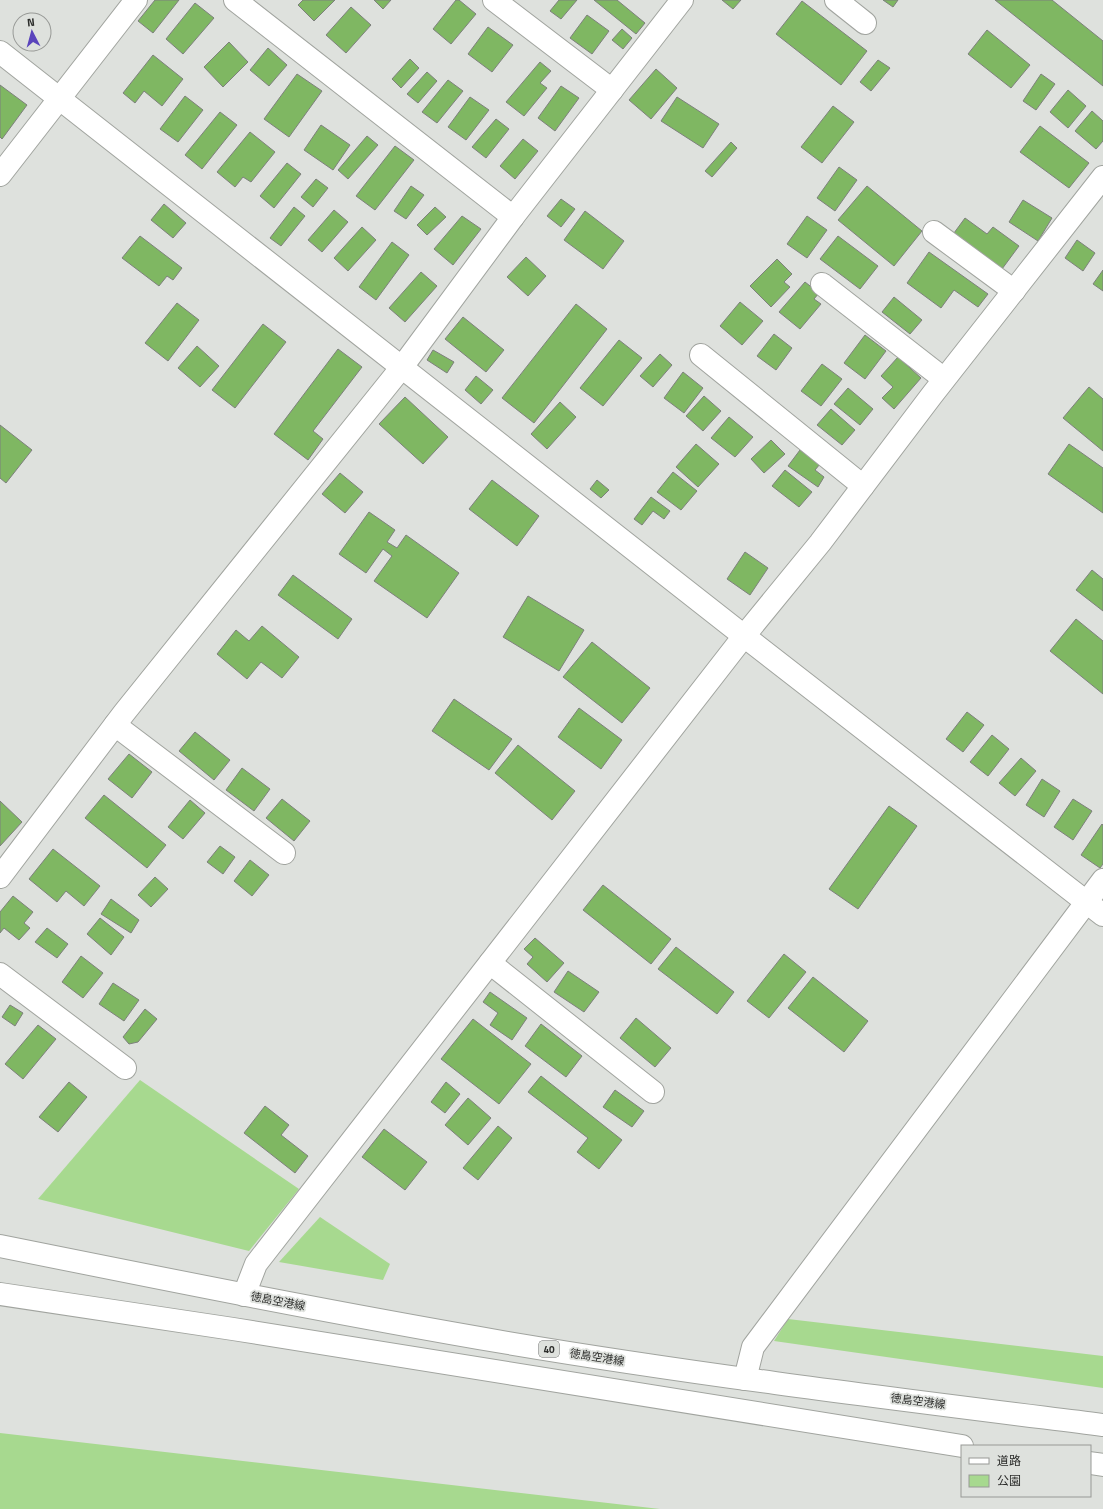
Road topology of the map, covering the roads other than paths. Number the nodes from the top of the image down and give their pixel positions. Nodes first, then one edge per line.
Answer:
1 (136, 0) edge
2 (235, 0) edge
3 (494, 0) edge
4 (682, 0) edge
5 (836, 0) edge
6 (866, 24) dead end
7 (0, 52) edge
8 (612, 90) junction
9 (60, 98) junction
10 (0, 175) edge
11 (1103, 177) edge
12 (513, 217) junction
13 (934, 232) dead end
14 (822, 284) dead end
15 (1014, 291) junction
16 (702, 355) dead end
17 (402, 367) junction
18 (944, 379) junction
19 (864, 486) junction
20 (744, 636) junction
21 (114, 725) junction
22 (284, 853) dead end
23 (0, 877) edge
24 (1103, 880) edge
25 (1086, 901) junction
26 (1103, 914) edge
27 (490, 963) junction
28 (0, 974) edge
29 (125, 1068) dead end
30 (653, 1092) dead end
31 (0, 1246) edge
32 (0, 1294) edge
33 (244, 1294) junction
34 (745, 1379) junction
35 (1103, 1425) edge
36 (961, 1446) edge
37 (1091, 1463) edge
38 (1103, 1464) edge

1 - 9 street
2 - 12 street
3 - 8 street
4 - 8 street
5 - 6 street
7 - 9 street
8 - 12 street
9 - 10 street
9 - 17 street
11 - 15 street
12 - 17 street
13 - 15 street
14 - 18 street
15 - 18 street
16 - 19 street
17 - 20 street
17 - 21 street
18 - 19 street
19 - 20 street
20 - 25 street
20 - 27 street
21 - 22 street
21 - 23 street
24 - 25 street
25 - 26 street
25 - 34 street
27 - 30 street
27 - 33 street
28 - 29 street
31 - 33 street, 徳島空港線 / 40
32 - 36 street
33 - 34 street, 徳島空港線 / 40
34 - 35 street, 徳島空港線 / 40
37 - 38 street

